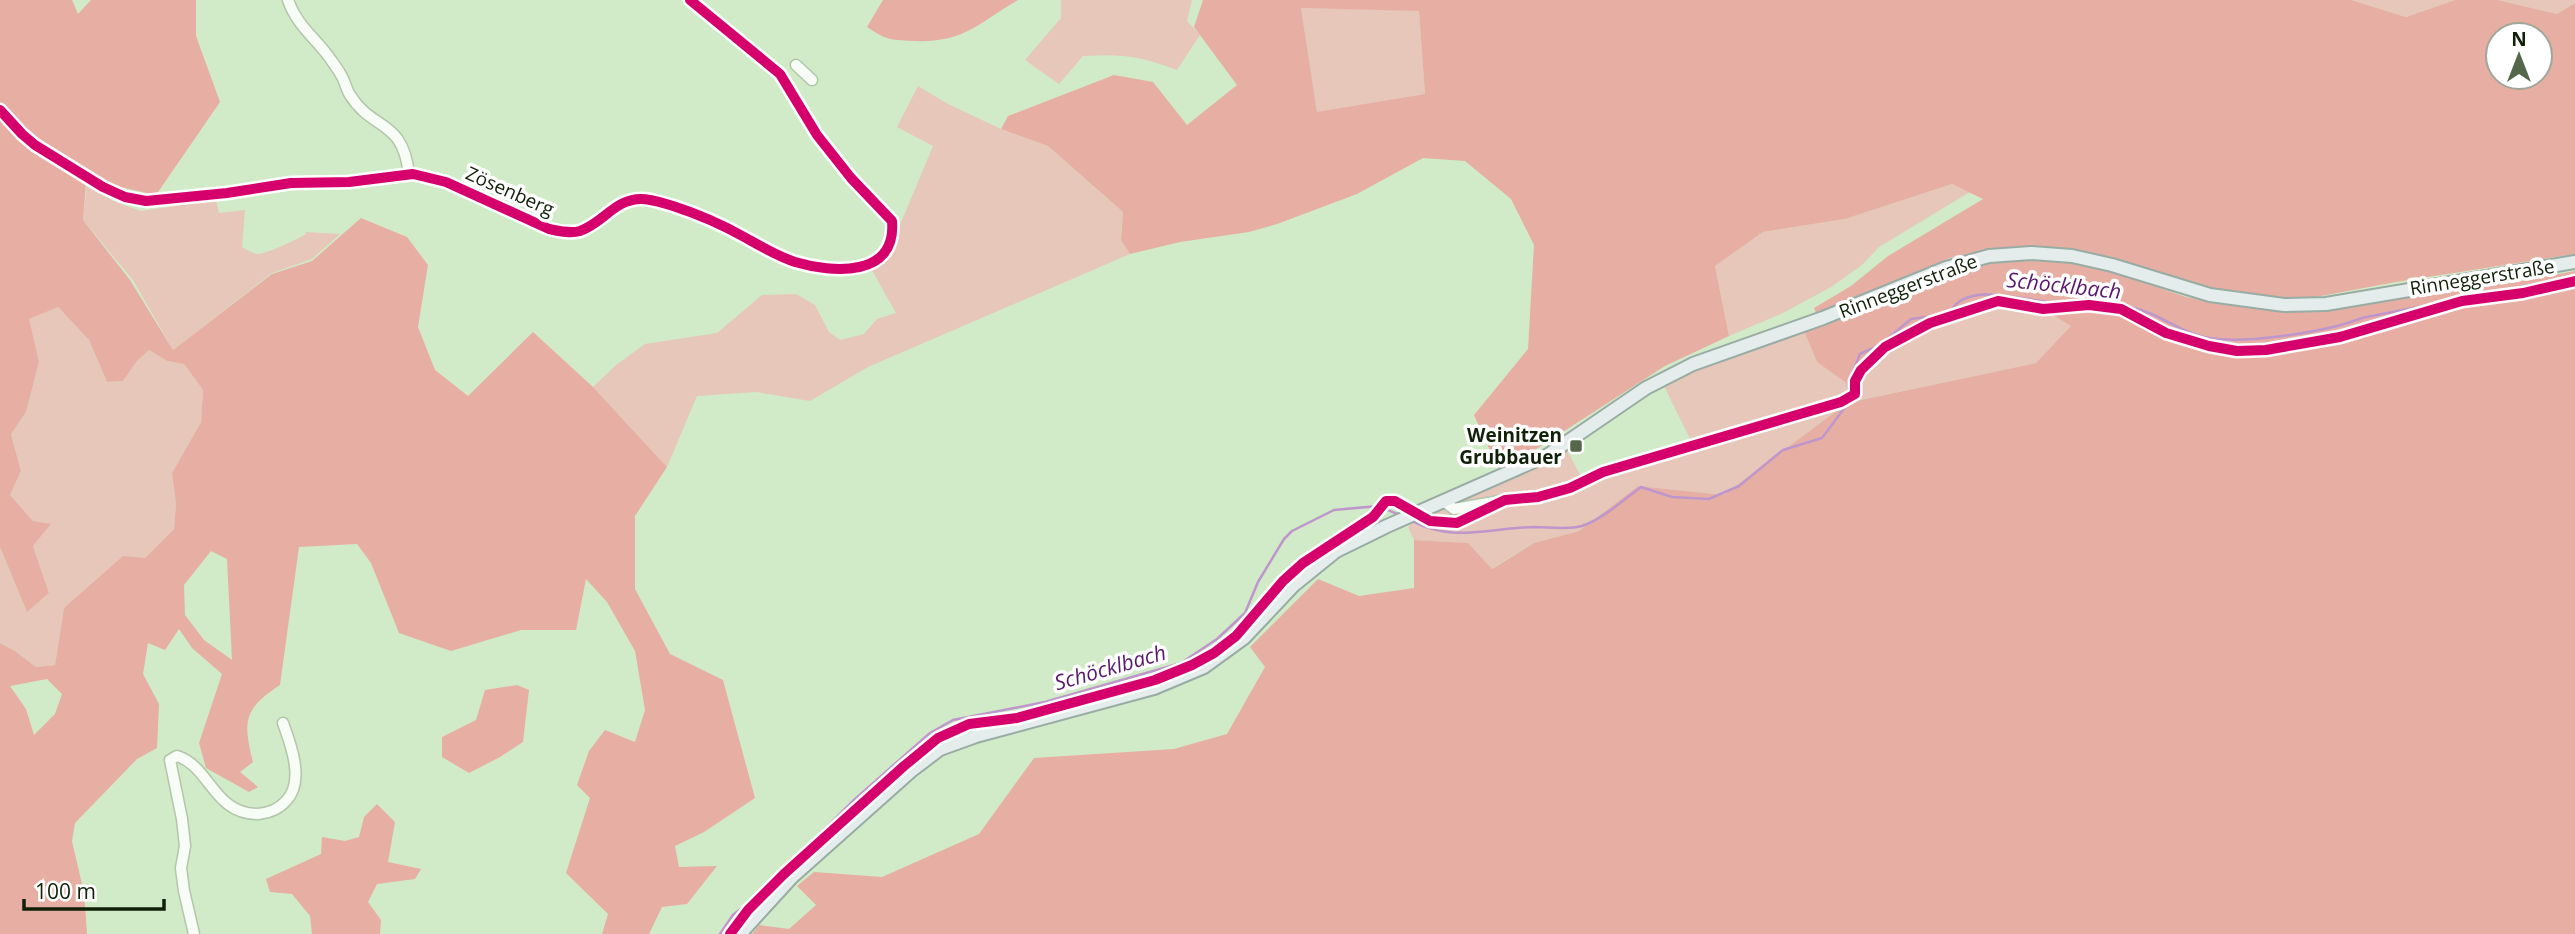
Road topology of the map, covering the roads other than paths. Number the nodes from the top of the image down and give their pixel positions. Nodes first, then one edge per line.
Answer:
1 (288, 0) edge
2 (690, 0) edge
3 (796, 65) dead end
4 (812, 80) dead end
5 (0, 110) edge
6 (409, 175) junction
7 (2575, 262) edge
8 (1505, 500) dead end
9 (1445, 502) junction
10 (283, 723) dead end
11 (194, 934) edge
12 (740, 934) edge

1 - 6 street
2 - 6 street, Zösenberg
3 - 4 street
5 - 6 street, Zösenberg
7 - 9 main road, Rinneggerstraße
8 - 9 street
9 - 12 main road, Rinneggerstraße
10 - 11 street

